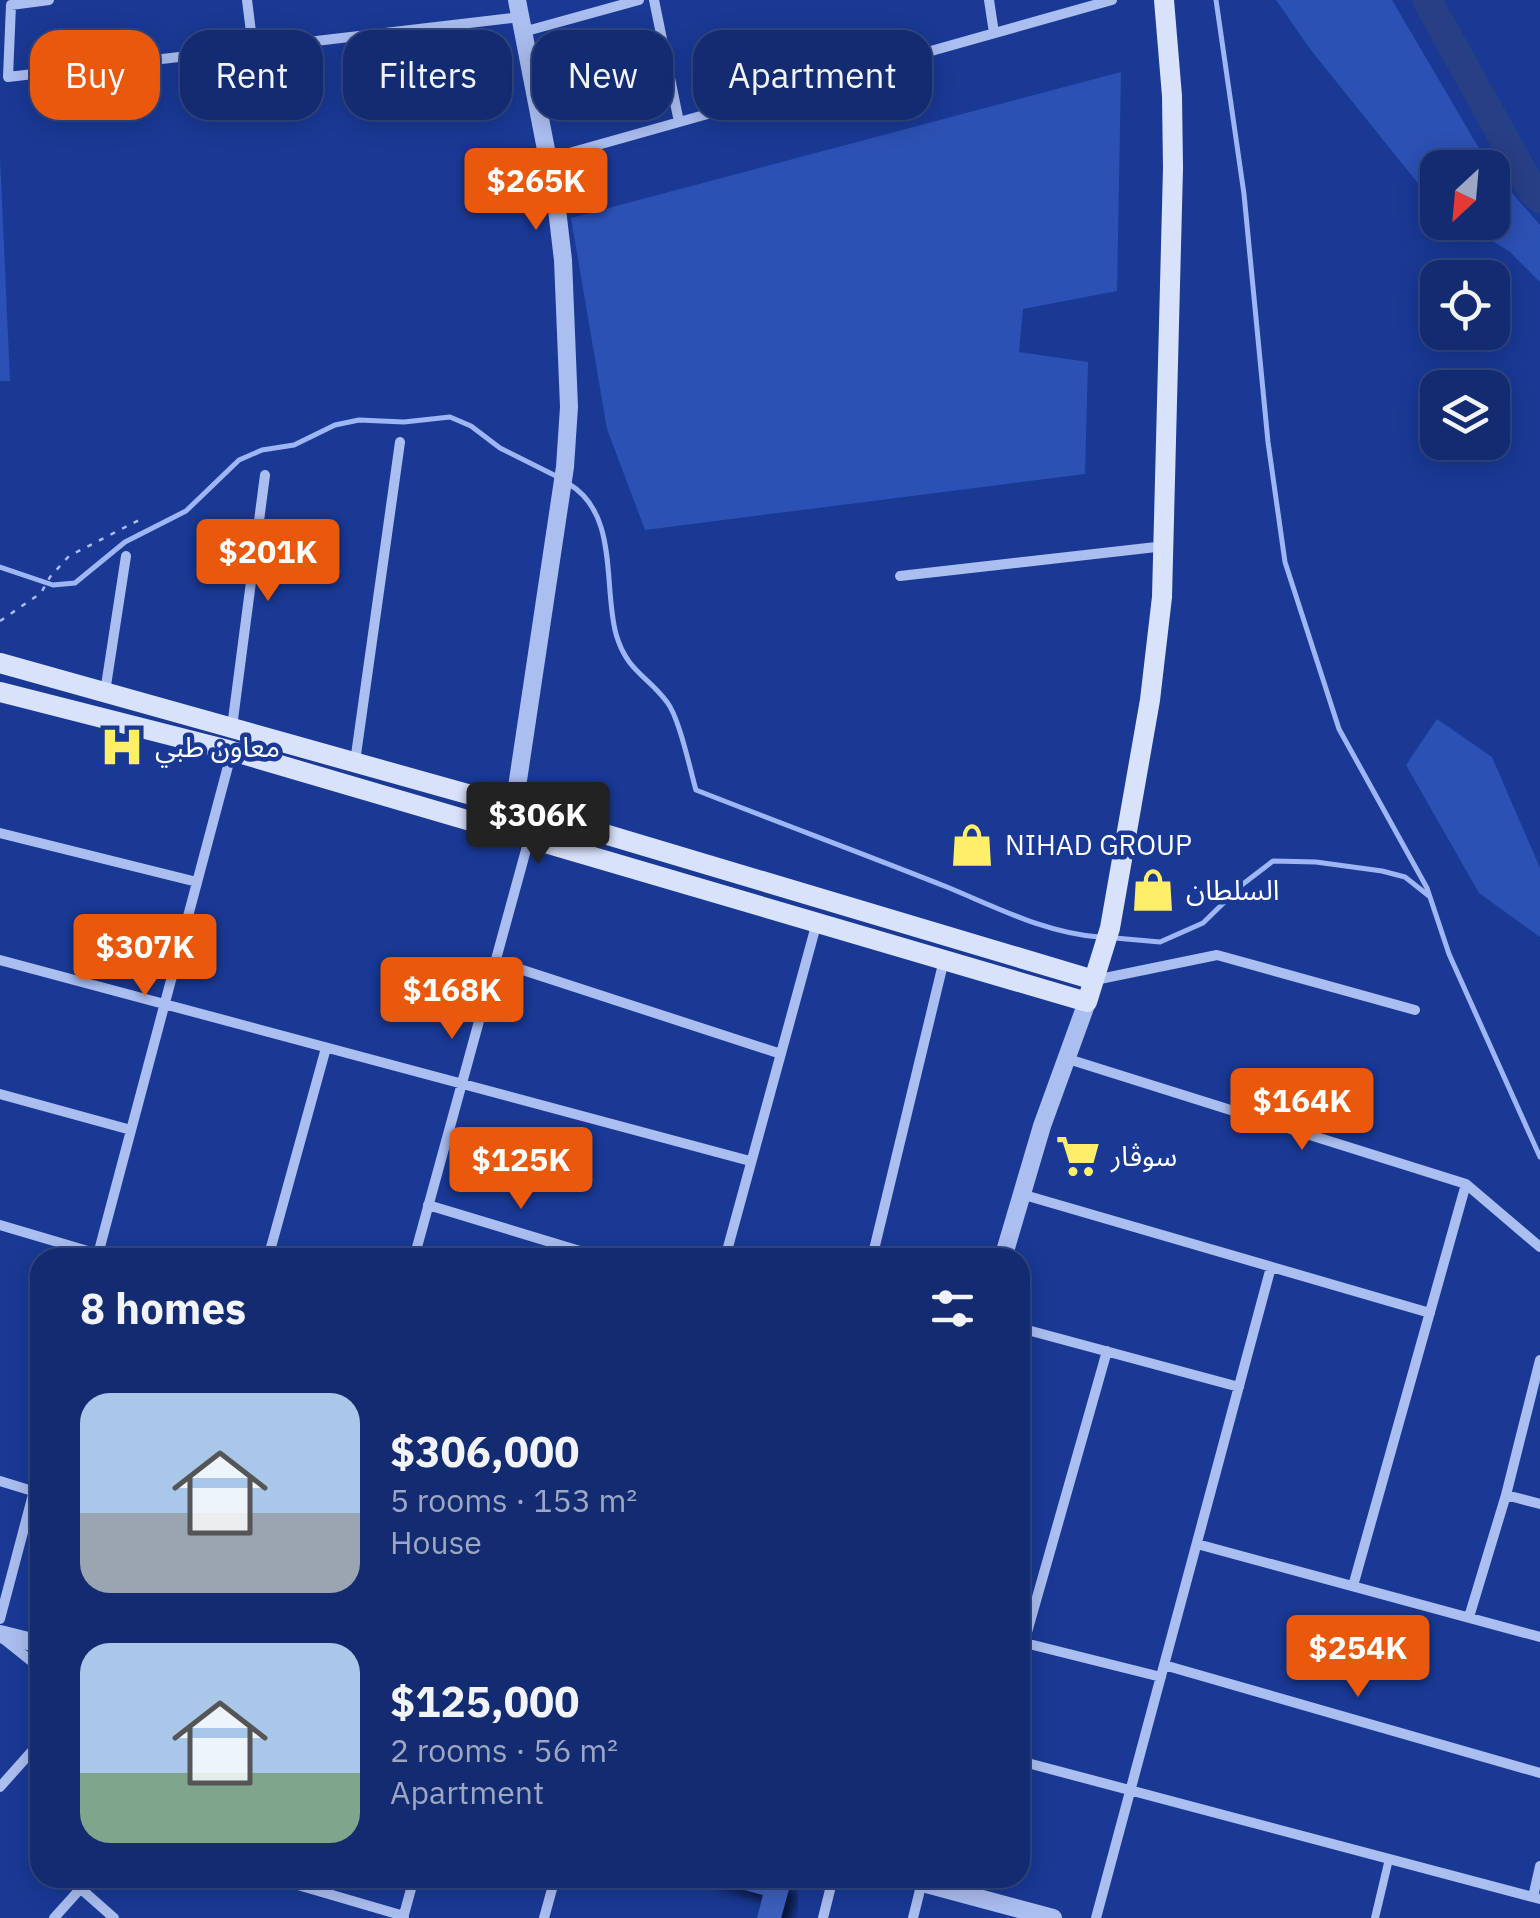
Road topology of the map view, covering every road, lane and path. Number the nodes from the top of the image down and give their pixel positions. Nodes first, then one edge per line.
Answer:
1 (48, 0) edge
2 (247, 0) edge
3 (638, 0) edge
4 (654, 0) edge
5 (989, 0) edge
6 (1112, 0) edge
7 (1164, 0) edge
8 (520, 16) edge
9 (251, 30) edge
10 (994, 33) junction
11 (323, 40) edge
12 (180, 57) edge
13 (679, 122) junction
14 (548, 159) junction
15 (400, 442) dead end
16 (264, 475) dead end
17 (143, 518) dead end
18 (1166, 546) junction
19 (126, 556) dead end
20 (900, 576) dead end
21 (0, 621) edge
22 (0, 663) edge
23 (0, 692) edge
24 (105, 692) junction
25 (144, 702) junction
26 (138, 727) junction
27 (232, 727) junction
28 (232, 752) junction
29 (355, 762) junction
30 (514, 807) junction
31 (0, 833) edge
32 (529, 838) junction
33 (197, 882) junction
34 (818, 921) junction
35 (970, 943) junction
36 (0, 960) edge
37 (495, 962) junction
38 (954, 962) junction
39 (1094, 980) junction
40 (1087, 1002) junction
41 (164, 1004) junction
42 (1415, 1010) dead end
43 (326, 1048) junction
44 (781, 1054) junction
45 (1065, 1058) junction
46 (461, 1084) junction
47 (0, 1094) edge
48 (130, 1130) junction
49 (750, 1161) junction
50 (1466, 1184) junction
51 (1021, 1194) junction
52 (428, 1204) junction
53 (0, 1224) edge
54 (1540, 1247) edge
55 (73, 1248) edge
56 (99, 1248) edge
57 (271, 1248) edge
58 (417, 1248) edge
59 (571, 1248) edge
60 (731, 1248) edge
61 (875, 1248) edge
62 (1006, 1248) edge
63 (1271, 1267) junction
64 (1430, 1313) junction
65 (1030, 1331) edge
66 (1106, 1351) junction
67 (1540, 1360) edge
68 (1239, 1386) junction
69 (0, 1482) edge
70 (30, 1490) edge
71 (1506, 1495) junction
72 (1540, 1504) edge
73 (30, 1516) edge
74 (1197, 1544) junction
75 (1353, 1586) junction
76 (1030, 1614) edge
77 (1469, 1617) junction
78 (0, 1619) edge
79 (0, 1635) edge
80 (1540, 1637) edge
81 (30, 1642) edge
82 (1030, 1644) edge
83 (30, 1660) edge
84 (1164, 1664) junction
85 (1161, 1677) junction
86 (30, 1754) edge
87 (1030, 1763) edge
88 (1540, 1773) edge
89 (0, 1788) edge
90 (1130, 1790) junction
91 (1389, 1859) junction
92 (1540, 1866) edge
93 (80, 1888) joint
94 (307, 1888) edge
95 (411, 1888) edge
96 (553, 1888) edge
97 (831, 1888) edge
98 (913, 1888) edge
99 (942, 1888) edge
100 (1536, 1898) edge
101 (404, 1917) edge
102 (54, 1918) edge
103 (114, 1918) edge
104 (544, 1918) edge
105 (823, 1918) edge
106 (913, 1918) edge
107 (1053, 1918) edge
108 (1096, 1918) edge
109 (1374, 1918) edge

1 - 12 street
2 - 9 street
3 - 8 street
4 - 13 street
5 - 10 street
6 - 10 street
7 - 18 main road
8 - 11 street
8 - 14 street
10 - 13 street
13 - 14 street
14 - 30 street
15 - 29 street
16 - 27 street
17 - 21 path
18 - 20 street
18 - 39 main road
19 - 24 street
22 - 24 main road
23 - 26 main road
24 - 25 main road
25 - 26 main road
25 - 27 main road
26 - 28 main road
27 - 29 main road
28 - 32 main road
28 - 33 street
29 - 30 main road
30 - 35 main road
31 - 33 street
32 - 34 main road
32 - 37 street
33 - 41 street
34 - 38 main road
34 - 44 street
35 - 38 main road
35 - 39 main road
36 - 41 street
37 - 44 street
37 - 46 street
38 - 40 main road
38 - 61 street
39 - 40 main road
39 - 42 street
40 - 45 street
41 - 43 street
41 - 48 street
43 - 46 street
43 - 57 street
44 - 49 street
45 - 50 street
45 - 51 street
46 - 49 street
46 - 52 street
47 - 48 street
48 - 56 street
49 - 60 street
50 - 54 street
50 - 64 street
51 - 62 street
51 - 63 street
52 - 58 street
52 - 59 street
53 - 55 street
63 - 64 street
63 - 68 street
64 - 75 street
65 - 66 street
66 - 68 street
66 - 76 street
67 - 71 street
68 - 74 street
69 - 70 street
71 - 72 street
71 - 77 street
73 - 78 street
74 - 75 street
74 - 84 street
75 - 77 street
77 - 80 street
79 - 81 street
79 - 83 street
82 - 85 street
84 - 85 street
84 - 88 street
85 - 90 street
86 - 89 street
87 - 90 street
90 - 91 street
90 - 108 street
91 - 100 street
91 - 109 lane
92 - 100 street
93 - 102 street
93 - 103 street
94 - 101 street
95 - 101 street
96 - 104 street
97 - 105 street
98 - 106 street
99 - 107 street

